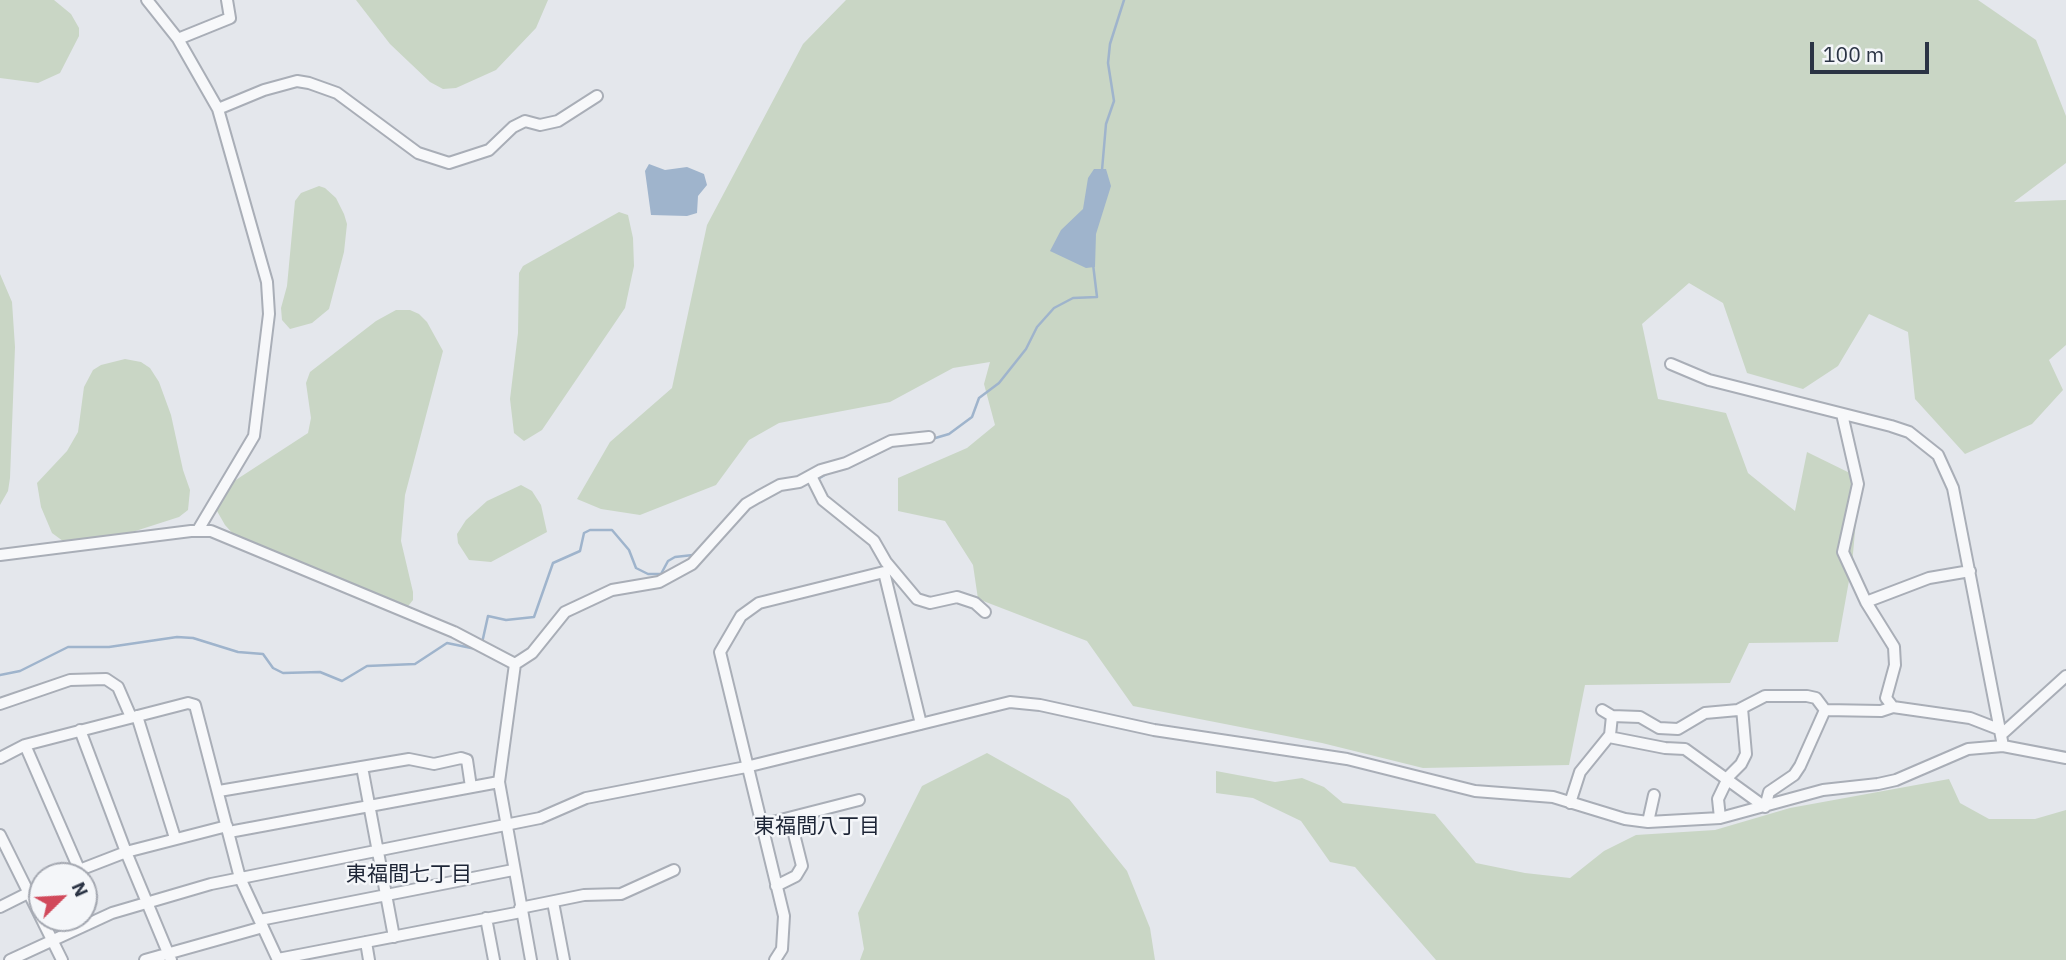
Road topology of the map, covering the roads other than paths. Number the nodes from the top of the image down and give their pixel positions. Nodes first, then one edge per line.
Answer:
1 (148, 0) edge
2 (227, 0) edge
3 (178, 39) junction
4 (597, 96) dead end
5 (218, 109) junction
6 (1671, 364) dead end
7 (1842, 414) junction
8 (929, 436) dead end
9 (811, 476) junction
10 (198, 530) junction
11 (0, 555) edge
12 (885, 567) junction
13 (1970, 571) junction
14 (1866, 602) junction
15 (985, 612) dead end
16 (515, 664) junction
17 (2066, 676) edge
18 (1889, 702) junction
19 (0, 704) edge
20 (1742, 708) junction
21 (1825, 710) junction
22 (134, 717) junction
23 (921, 724) junction
24 (1678, 729) junction
25 (80, 730) junction
26 (2002, 732) junction
27 (1609, 737) junction
28 (25, 745) junction
29 (2003, 746) junction
30 (1680, 748) junction
31 (0, 758) edge
32 (2066, 758) edge
33 (362, 767) junction
34 (746, 767) junction
35 (1728, 781) junction
36 (499, 782) junction
37 (471, 788) junction
38 (219, 791) junction
39 (1654, 794) dead end
40 (859, 800) dead end
41 (1570, 803) junction
42 (369, 806) junction
43 (1765, 807) junction
44 (790, 818) junction
45 (1720, 818) junction
46 (1648, 822) junction
47 (504, 825) junction
48 (761, 825) junction
49 (228, 829) junction
50 (0, 835) edge
51 (175, 838) junction
52 (377, 850) junction
53 (126, 852) junction
54 (76, 862) edge
55 (98, 862) edge
56 (513, 870) junction
57 (674, 870) dead end
58 (240, 877) junction
59 (776, 886) junction
60 (28, 890) edge
61 (28, 893) edge
62 (386, 895) junction
63 (146, 902) junction
64 (553, 902) junction
65 (0, 907) edge
66 (520, 910) junction
67 (486, 918) junction
68 (262, 924) junction
69 (49, 932) edge
70 (394, 937) junction
71 (53, 939) junction
72 (366, 942) junction
73 (169, 956) edge
74 (10, 960) edge
75 (62, 960) edge
76 (145, 960) edge
77 (278, 960) edge
78 (369, 960) edge
79 (491, 960) edge
80 (531, 960) edge
81 (564, 960) edge
82 (775, 960) edge

1 - 3 street
2 - 3 street
3 - 5 street
4 - 5 street
5 - 10 street
6 - 7 street
7 - 13 street
7 - 14 street
8 - 9 street
9 - 12 street
9 - 16 street
10 - 11 street
10 - 16 street
12 - 15 street
12 - 23 street
12 - 34 street
13 - 14 street
13 - 26 street
14 - 18 street
16 - 36 street
17 - 26 street
18 - 21 street
18 - 26 street
19 - 22 street
20 - 21 street
20 - 24 street
20 - 35 street
21 - 43 street
22 - 25 street
22 - 38 street
22 - 51 street
23 - 34 street
23 - 41 street
24 - 27 street
24 - 30 street
25 - 28 street
25 - 53 street
26 - 29 street
27 - 30 street
27 - 41 street
28 - 31 street
28 - 54 street
29 - 32 street
29 - 43 street
30 - 35 street
33 - 37 street
33 - 38 street
33 - 42 street
34 - 47 street
34 - 48 street
35 - 43 street
35 - 45 street
36 - 37 street
36 - 47 street
37 - 42 street
38 - 49 street
39 - 46 street
40 - 44 street
41 - 46 street
42 - 49 street
42 - 52 street
43 - 45 street
44 - 48 street
44 - 59 street
45 - 46 street
47 - 52 street
47 - 56 street
48 - 59 street
49 - 51 street
49 - 58 street
50 - 60 street
51 - 53 street
52 - 58 street
52 - 62 street
53 - 55 street
53 - 63 street
56 - 62 street
56 - 66 street
57 - 64 street
58 - 63 street
58 - 68 street
59 - 82 street
61 - 65 street
62 - 68 street
62 - 70 street
63 - 71 street
63 - 73 street
64 - 66 street
64 - 81 street
66 - 67 street
66 - 80 street
67 - 70 street
67 - 79 street
68 - 73 street
68 - 77 street
69 - 71 street
70 - 72 street
71 - 74 street
71 - 75 street
72 - 77 street
72 - 78 street
73 - 76 street

